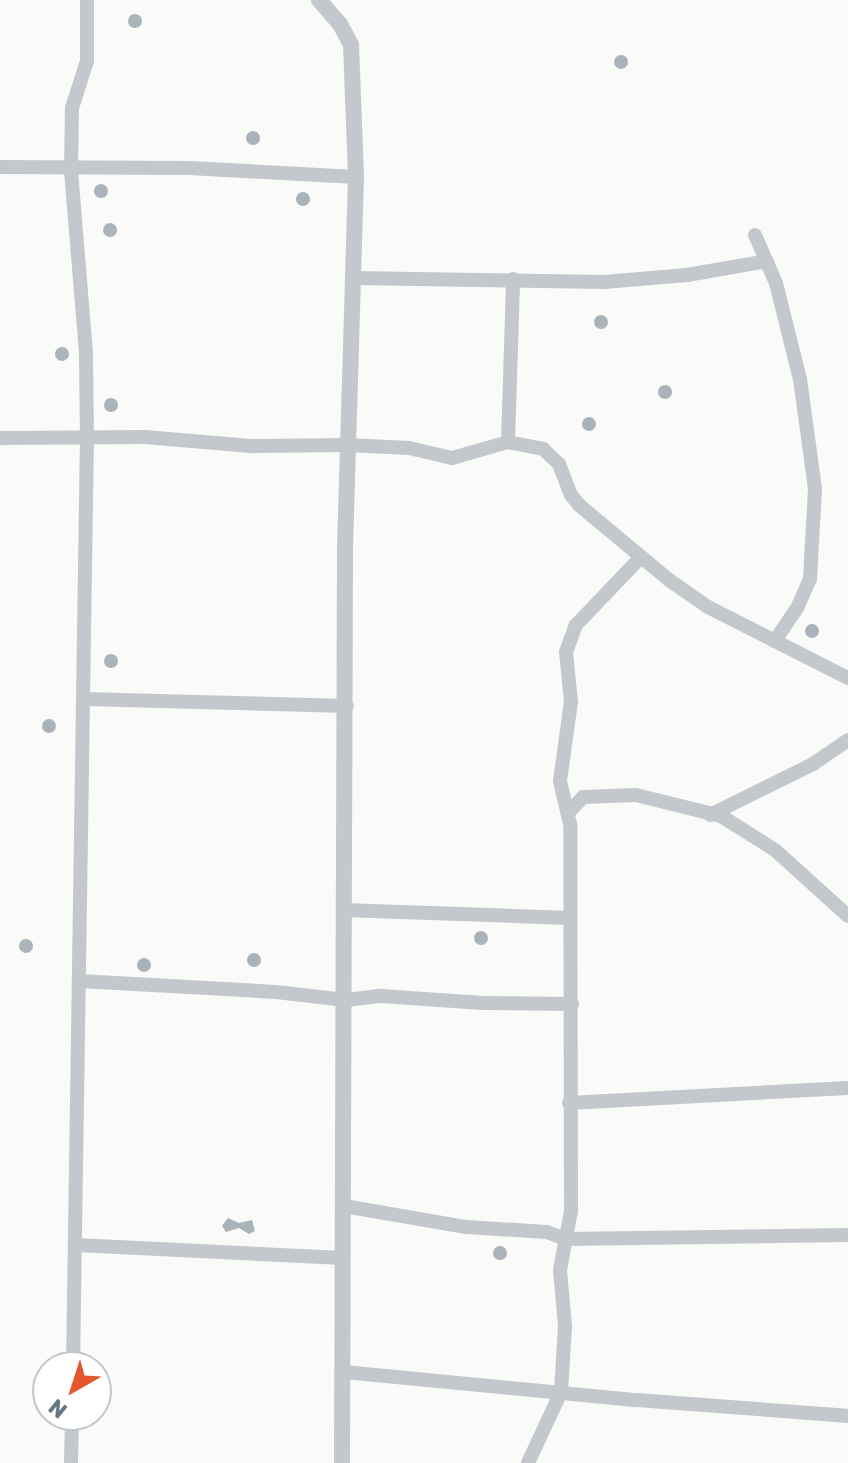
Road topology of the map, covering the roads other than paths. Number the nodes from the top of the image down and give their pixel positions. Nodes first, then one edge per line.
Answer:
1 (87, 0) edge
2 (319, 0) edge
3 (0, 167) edge
4 (71, 169) junction
5 (356, 177) junction
6 (755, 235) dead end
7 (767, 261) junction
8 (354, 278) junction
9 (513, 279) junction
10 (0, 438) edge
11 (87, 438) junction
12 (508, 442) junction
13 (347, 445) junction
14 (640, 558) junction
15 (775, 641) junction
16 (848, 678) edge
17 (83, 699) junction
18 (347, 706) junction
19 (848, 740) edge
20 (570, 811) junction
21 (710, 815) junction
22 (343, 910) junction
23 (848, 916) edge
24 (569, 918) junction
25 (80, 981) junction
26 (346, 1000) junction
27 (572, 1004) junction
28 (848, 1088) edge
29 (569, 1103) junction
30 (344, 1206) junction
31 (848, 1235) edge
32 (565, 1239) junction
33 (76, 1245) junction
34 (343, 1258) junction
35 (73, 1351) edge
36 (344, 1372) junction
37 (561, 1392) junction
38 (848, 1416) edge
39 (72, 1431) edge
40 (71, 1463) edge
41 (342, 1463) edge
42 (528, 1463) edge

1 - 4 street
2 - 5 street
3 - 4 street
4 - 5 street
4 - 11 street
5 - 8 street
6 - 7 street
7 - 9 street
7 - 15 street
8 - 9 street
8 - 13 street
9 - 12 street
10 - 11 street
11 - 13 street
11 - 17 street
12 - 13 street
12 - 14 street
13 - 18 street
14 - 15 street
14 - 20 street
15 - 16 street
17 - 18 street
17 - 25 street
18 - 22 street
19 - 21 street
20 - 21 street
20 - 24 street
21 - 23 street
22 - 24 street
22 - 26 street
24 - 27 street
25 - 26 street
25 - 33 street
26 - 27 street
26 - 30 street
27 - 29 street
28 - 29 street
29 - 32 street
30 - 32 street
30 - 34 street
31 - 32 street
32 - 37 street
33 - 34 street
33 - 35 street
34 - 36 street
36 - 37 street
36 - 41 street
37 - 38 street
37 - 42 street
39 - 40 street

